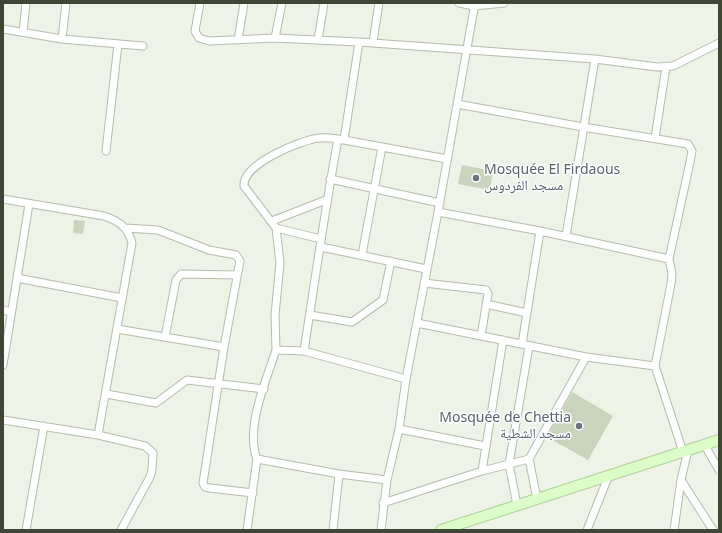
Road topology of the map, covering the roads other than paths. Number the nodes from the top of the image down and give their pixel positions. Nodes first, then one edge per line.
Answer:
1 (26, 3) edge
2 (66, 3) edge
3 (200, 3) edge
4 (244, 3) edge
5 (282, 3) edge
6 (324, 3) edge
7 (379, 3) edge
8 (459, 3) edge
9 (504, 3) edge
10 (474, 5) edge
11 (3, 29) edge
12 (23, 32) junction
13 (275, 38) junction
14 (62, 39) junction
15 (238, 40) junction
16 (318, 40) junction
17 (359, 42) junction
18 (373, 42) junction
19 (719, 43) edge
20 (118, 44) junction
21 (144, 46) dead end
22 (468, 49) junction
23 (595, 59) junction
24 (666, 67) junction
25 (457, 104) junction
26 (582, 127) junction
27 (655, 138) junction
28 (341, 139) junction
29 (382, 147) junction
30 (106, 151) dead end
31 (447, 159) junction
32 (330, 179) junction
33 (374, 188) junction
34 (3, 199) edge
35 (326, 200) junction
36 (440, 202) junction
37 (29, 204) junction
38 (438, 212) junction
39 (274, 224) junction
40 (124, 228) junction
41 (540, 231) junction
42 (566, 236) junction
43 (321, 243) junction
44 (362, 255) junction
45 (669, 259) junction
46 (391, 261) junction
47 (426, 269) junction
48 (237, 275) junction
49 (17, 278) junction
50 (424, 283) junction
51 (122, 298) junction
52 (486, 304) junction
53 (3, 310) edge
54 (11, 312) junction
55 (527, 313) junction
56 (310, 315) junction
57 (417, 323) junction
58 (117, 329) junction
59 (481, 336) junction
60 (165, 337) junction
61 (503, 340) junction
62 (525, 345) junction
63 (224, 347) junction
64 (276, 350) junction
65 (304, 351) junction
66 (586, 357) junction
67 (3, 365) edge
68 (655, 366) junction
69 (406, 379) junction
70 (218, 383) junction
71 (264, 389) junction
72 (106, 394) junction
73 (3, 420) edge
74 (44, 426) junction
75 (399, 429) junction
76 (98, 435) junction
77 (719, 440) edge
78 (704, 444) junction
79 (485, 446) junction
80 (685, 451) junction
81 (715, 457) edge
82 (257, 459) junction
83 (529, 459) junction
84 (509, 464) junction
85 (719, 470) edge
86 (482, 471) junction
87 (339, 474) junction
88 (609, 475) junction
89 (387, 480) junction
90 (681, 480) junction
91 (253, 493) junction
92 (537, 499) junction
93 (384, 503) junction
94 (517, 505) junction
95 (446, 529) edge
96 (26, 530) edge
97 (121, 530) edge
98 (247, 530) edge
99 (333, 530) edge
100 (381, 530) edge
101 (587, 530) edge
102 (674, 530) edge
103 (713, 530) edge

1 - 12 street
2 - 14 street
3 - 15 street
4 - 15 street
5 - 13 street
6 - 16 street
7 - 18 street
8 - 10 street
9 - 10 street
10 - 22 street
11 - 12 street
12 - 14 street
13 - 15 street
13 - 16 street
14 - 20 street
16 - 17 street
17 - 18 street
17 - 28 street
18 - 22 street
19 - 24 street
20 - 21 street
20 - 30 street
22 - 23 street
22 - 25 street
23 - 24 street
23 - 26 street
24 - 27 street
25 - 26 street
25 - 31 street
26 - 27 street
26 - 42 street
27 - 45 street
28 - 29 street
28 - 32 street
28 - 39 street
29 - 31 street
29 - 33 street
31 - 36 street
32 - 33 street
32 - 35 street
33 - 36 street
33 - 44 street
34 - 37 street
35 - 39 street
35 - 43 street
36 - 38 street
37 - 40 street
37 - 49 street
38 - 41 street
38 - 47 street
39 - 43 street
39 - 64 street
40 - 48 street
40 - 51 street
41 - 42 street
41 - 55 street
42 - 45 street
43 - 44 street
43 - 56 street
44 - 46 street
45 - 68 street
46 - 47 street
46 - 56 street
47 - 50 street
48 - 60 street
48 - 63 street
49 - 51 street
49 - 54 street
50 - 52 street
50 - 57 street
51 - 58 street
52 - 55 street
52 - 59 street
53 - 54 street
54 - 67 street
55 - 62 street
56 - 65 street
57 - 59 street
57 - 69 street
58 - 60 street
58 - 72 street
59 - 61 street
60 - 63 street
61 - 62 street
61 - 79 street
62 - 66 street
62 - 84 street
63 - 70 street
64 - 65 street
64 - 71 street
65 - 69 street
66 - 68 street
66 - 83 street
68 - 80 street
69 - 75 street
70 - 71 street
70 - 72 street
70 - 91 street
71 - 82 street
72 - 76 street
73 - 74 street
74 - 76 street
74 - 96 street
75 - 79 street
75 - 89 street
76 - 97 street
77 - 78 street
78 - 80 street
78 - 81 street
79 - 86 street
80 - 88 street
80 - 90 street
81 - 85 street
82 - 87 street
82 - 91 street
83 - 84 street
83 - 92 street
84 - 86 street
84 - 94 street
86 - 93 street
87 - 89 street
87 - 99 street
88 - 92 street
88 - 101 street
89 - 93 street
90 - 102 street
90 - 103 street
91 - 98 street
92 - 94 street
93 - 100 street
94 - 95 street

